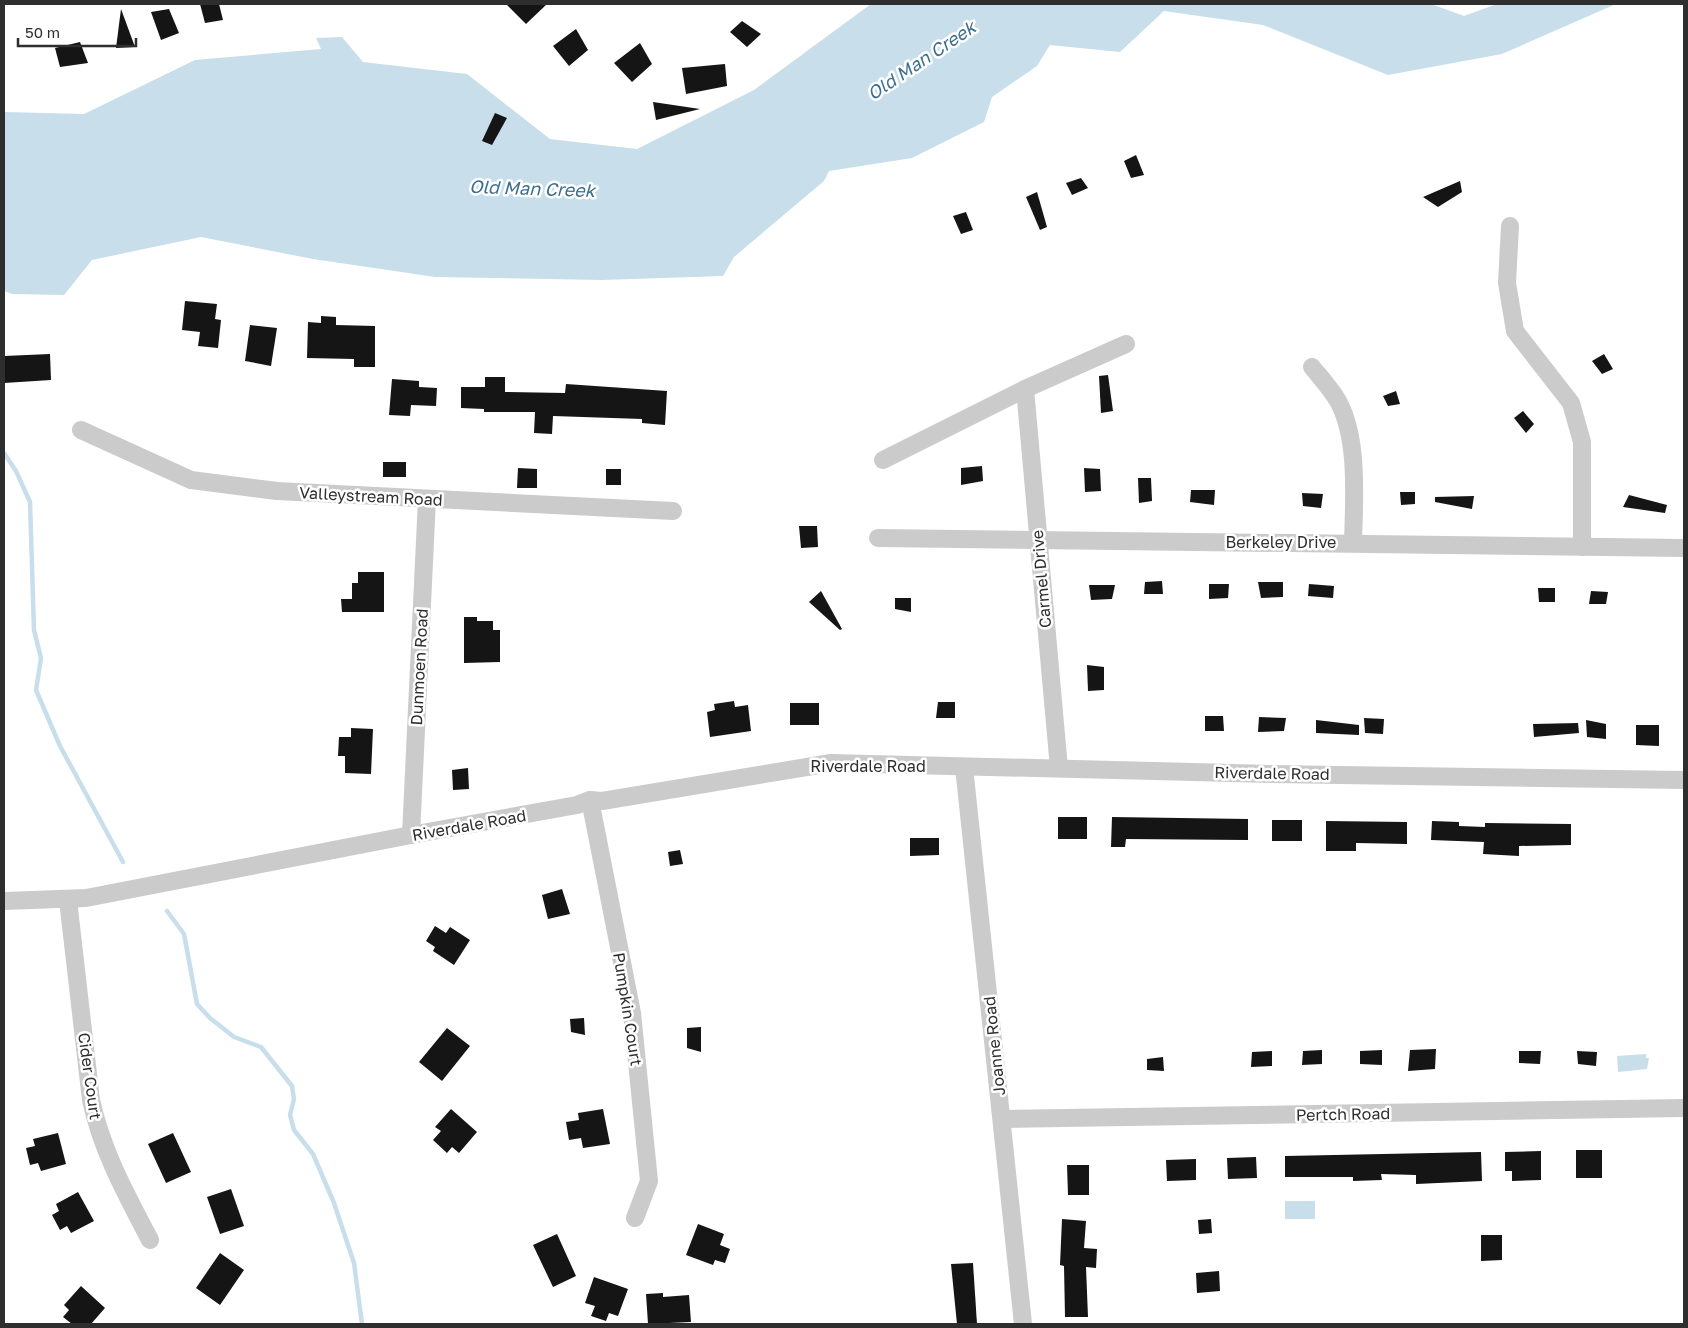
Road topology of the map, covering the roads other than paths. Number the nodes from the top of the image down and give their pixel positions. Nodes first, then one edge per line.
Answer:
1 (1510, 226) dead end
2 (1126, 344) dead end
3 (1312, 367) dead end
4 (1025, 389) junction
5 (81, 430) dead end
6 (883, 460) dead end
7 (427, 499) junction
8 (673, 511) dead end
9 (878, 538) dead end
10 (1037, 540) junction
11 (1353, 543) junction
12 (1582, 547) junction
13 (1684, 548) edge
14 (964, 767) junction
15 (1059, 768) junction
16 (1684, 780) edge
17 (590, 800) junction
18 (411, 835) junction
19 (68, 900) junction
20 (4, 901) edge
21 (1684, 1108) edge
22 (1002, 1119) junction
23 (635, 1218) dead end
24 (150, 1240) dead end
25 (1023, 1324) edge

1 - 12 street
2 - 4 street
3 - 11 street
4 - 6 street
4 - 10 street, Carmel Drive
5 - 7 street, Valleystream Road
7 - 8 street, Valleystream Road
7 - 18 street, Dunmoen Road
9 - 10 street, Berkeley Drive
10 - 11 street, Berkeley Drive
10 - 15 street, Carmel Drive
11 - 12 street, Berkeley Drive
12 - 13 street, Berkeley Drive
14 - 15 street, Riverdale Road
14 - 17 street, Riverdale Road
14 - 22 street, Joanne Road
15 - 16 street, Riverdale Road
17 - 18 street, Riverdale Road
17 - 23 street, Pumpkin Court
18 - 19 street, Riverdale Road
19 - 20 street, Riverdale Road
19 - 24 street, Cider Court
21 - 22 street, Pertch Road
22 - 25 street, Joanne Road

